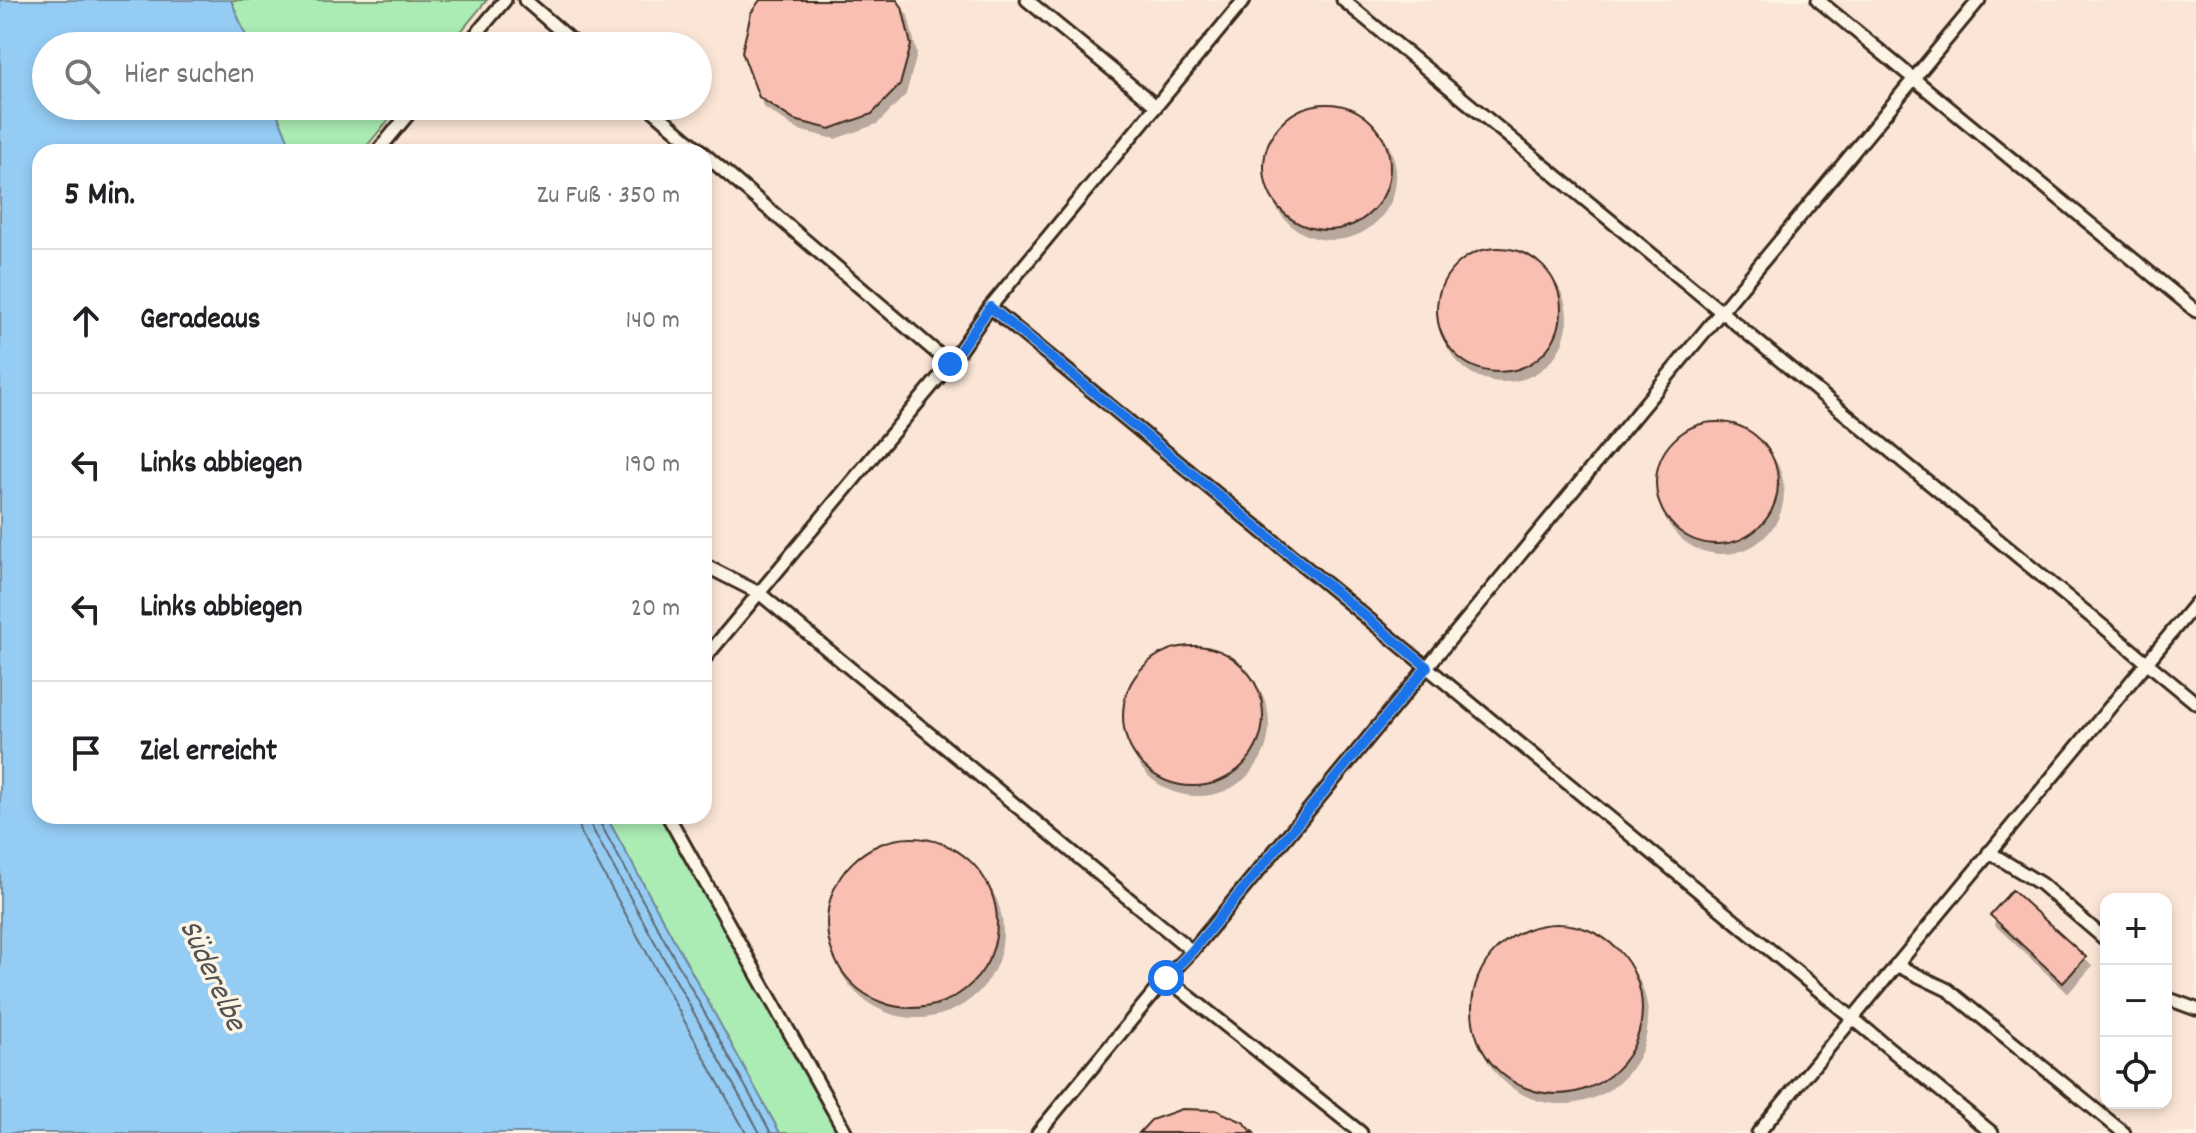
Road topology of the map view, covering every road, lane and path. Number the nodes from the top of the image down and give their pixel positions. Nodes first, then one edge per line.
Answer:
1 (505, 0) edge
2 (525, 0) edge
3 (1027, 0) edge
4 (1244, 0) edge
5 (1343, 0) edge
6 (1818, 0) edge
7 (1979, 0) edge
8 (478, 32) edge
9 (562, 32) edge
10 (1914, 79) junction
11 (1156, 106) junction
12 (403, 120) edge
13 (664, 120) edge
14 (384, 144) edge
15 (692, 144) edge
16 (712, 161) edge
17 (990, 307) junction
18 (2196, 311) edge
19 (1721, 312) junction
20 (950, 364) junction
21 (712, 569) edge
22 (759, 593) junction
23 (2196, 603) edge
24 (712, 649) edge
25 (2146, 662) junction
26 (1427, 667) junction
27 (2196, 703) edge
28 (672, 824) edge
29 (1989, 852) junction
30 (2100, 935) edge
31 (1192, 951) junction
32 (1896, 965) junction
33 (1166, 978) junction
34 (2172, 1000) edge
35 (2196, 1009) edge
36 (1852, 1018) junction
37 (846, 1133) edge
38 (1038, 1133) edge
39 (1361, 1133) edge
40 (1758, 1133) edge
41 (1992, 1133) edge
42 (2124, 1133) edge

1 - 8 lane
2 - 9 lane
3 - 11 lane
4 - 11 lane
5 - 19 lane
6 - 10 lane
7 - 10 lane
10 - 18 lane
10 - 19 lane
11 - 17 lane
12 - 14 lane
13 - 15 lane
16 - 20 lane
17 - 20 lane
17 - 26 lane
19 - 25 lane
19 - 26 lane
20 - 22 lane
21 - 22 lane
22 - 24 lane
22 - 31 lane
23 - 25 lane
25 - 27 lane
25 - 29 lane
26 - 31 lane
26 - 36 lane
28 - 37 lane
29 - 30 lane
29 - 32 lane
31 - 33 lane
32 - 36 lane
32 - 42 lane
33 - 38 lane
33 - 39 lane
34 - 35 lane
36 - 40 lane
36 - 41 lane

